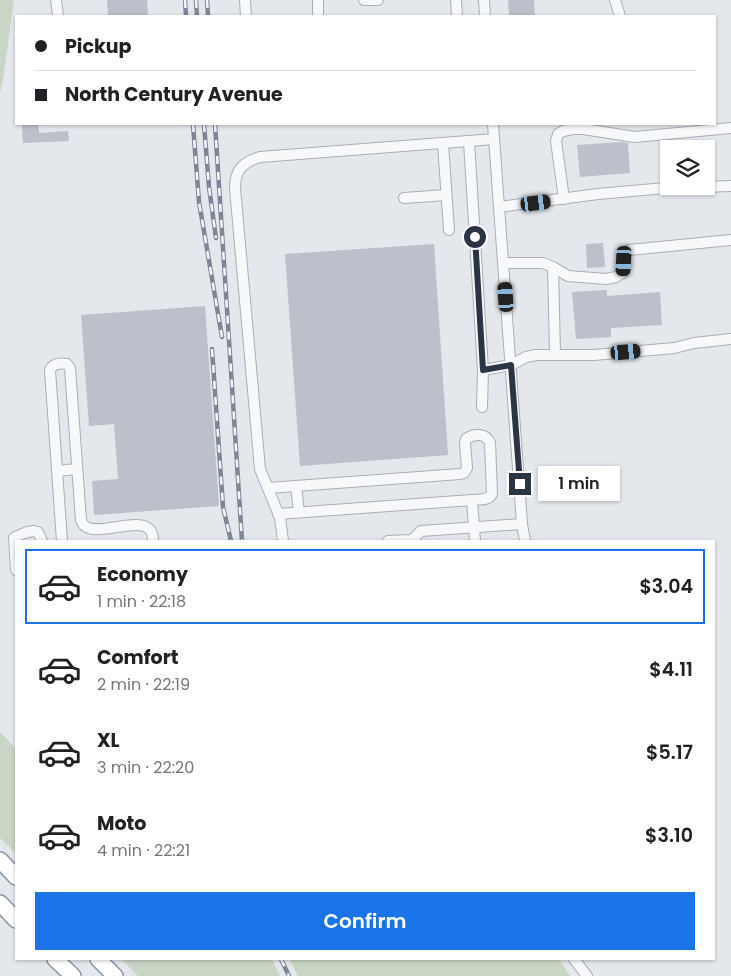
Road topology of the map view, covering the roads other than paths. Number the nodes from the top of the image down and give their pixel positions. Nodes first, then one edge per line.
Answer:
1 (56, 0) edge
2 (245, 0) edge
3 (318, 0) edge
4 (364, 0) edge
5 (378, 0) edge
6 (456, 0) edge
7 (484, 0) edge
8 (614, 0) edge
9 (58, 15) edge
10 (246, 15) edge
11 (318, 15) edge
12 (457, 15) edge
13 (486, 15) edge
14 (620, 15) edge
15 (493, 125) edge
16 (731, 128) edge
17 (494, 139) junction
18 (469, 142) junction
19 (443, 144) junction
20 (731, 186) edge
21 (715, 187) edge
22 (660, 189) edge
23 (446, 195) junction
24 (404, 198) dead end
25 (564, 199) junction
26 (499, 207) junction
27 (449, 230) dead end
28 (731, 240) edge
29 (504, 263) junction
30 (553, 267) junction
31 (731, 339) edge
32 (555, 354) junction
33 (511, 365) junction
34 (483, 370) junction
35 (482, 407) dead end
36 (77, 469) junction
37 (57, 471) junction
38 (296, 486) junction
39 (268, 488) junction
40 (472, 500) junction
41 (299, 512) junction
42 (278, 514) junction
43 (522, 524) junction
44 (474, 527) junction
45 (42, 540) edge
46 (62, 540) edge
47 (153, 540) edge
48 (283, 540) edge
49 (413, 540) edge
50 (475, 540) edge
51 (525, 540) edge
52 (15, 554) edge
53 (0, 860) edge
54 (15, 876) edge
55 (0, 903) edge
56 (15, 919) edge
57 (57, 960) edge
58 (99, 960) edge
59 (575, 960) edge
60 (73, 976) edge
61 (115, 976) edge
62 (588, 976) edge

1 - 9 street
2 - 10 street
3 - 11 street
4 - 5 street
6 - 12 street
7 - 13 street
8 - 14 street
15 - 17 street
16 - 25 street
17 - 18 street
17 - 26 street
18 - 19 street
18 - 34 street
19 - 23 street
19 - 39 street
20 - 21 street
22 - 25 street
23 - 24 street
23 - 27 street
25 - 26 street
26 - 29 street
28 - 30 street
29 - 30 street
29 - 33 street
30 - 32 street
31 - 32 street
32 - 33 street
33 - 34 street
33 - 43 street
34 - 35 street
36 - 37 street
36 - 37 street
36 - 47 street
37 - 46 street
38 - 39 street
38 - 40 street
38 - 41 street
39 - 42 street
40 - 41 street
40 - 44 street
41 - 42 street
42 - 48 street
43 - 44 street
43 - 51 street
44 - 49 street
44 - 50 street
45 - 52 street
53 - 54 highway
55 - 56 highway
57 - 60 highway
58 - 61 highway
59 - 62 street

